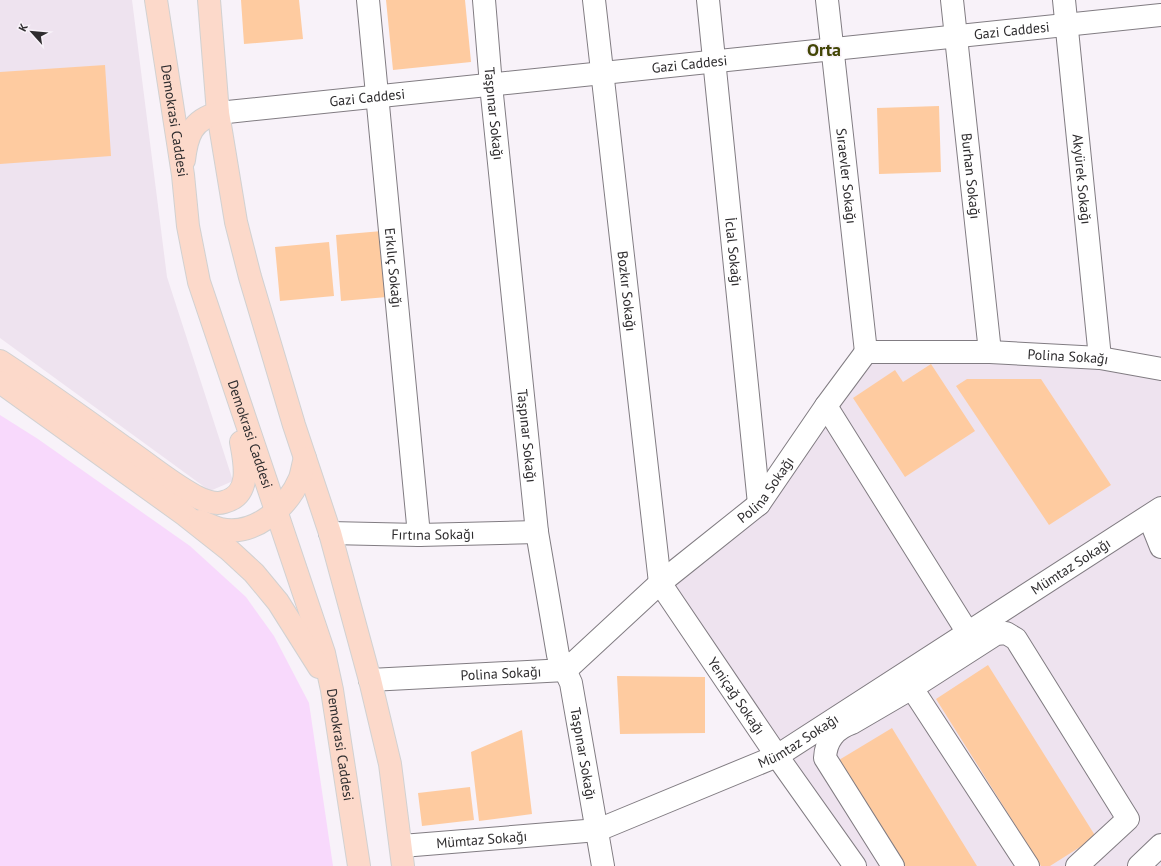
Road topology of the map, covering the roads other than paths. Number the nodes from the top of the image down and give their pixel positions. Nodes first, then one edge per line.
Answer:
1 (156, 0) edge
2 (209, 0) edge
3 (368, 0) edge
4 (484, 0) edge
5 (594, 0) edge
6 (708, 0) edge
7 (827, 0) edge
8 (952, 0) edge
9 (1064, 0) edge
10 (1161, 15) edge
11 (1067, 25) junction
12 (955, 36) junction
13 (832, 49) junction
14 (715, 61) junction
15 (601, 73) junction
16 (491, 85) junction
17 (377, 97) junction
18 (218, 113) junction
19 (183, 175) junction
20 (866, 352) junction
21 (990, 352) junction
22 (1100, 358) junction
23 (0, 361) edge
24 (1161, 369) edge
25 (231, 380) junction
26 (0, 382) edge
27 (826, 406) junction
28 (305, 458) junction
29 (759, 504) junction
30 (275, 512) junction
31 (1155, 513) edge
32 (184, 515) junction
33 (537, 532) junction
34 (330, 533) junction
35 (419, 535) junction
36 (1161, 547) edge
37 (660, 583) junction
38 (968, 633) junction
39 (566, 670) junction
40 (370, 680) junction
41 (907, 682) junction
42 (332, 690) junction
43 (777, 756) junction
44 (598, 830) junction
45 (1161, 845) edge
46 (402, 856) edge
47 (359, 866) edge
48 (603, 866) edge
49 (855, 866) edge
50 (893, 866) edge
51 (1028, 866) edge
52 (1077, 866) edge
53 (1138, 866) edge

1 - 19 main road, Demokrasi Caddesi
2 - 18 main road
3 - 17 street, Erkılıç Sokağı
4 - 16 street, Taşpınar Sokağı
5 - 15 street, Bozkır Sokağı
6 - 14 street, İclal Sokağı
7 - 13 street, Sıraevler Sokağı
8 - 12 street, Burhan Sokağı
9 - 11 street, Akyürek Sokağı
10 - 11 street, Gazi Caddesi
11 - 12 street, Gazi Caddesi
11 - 22 street, Akyürek Sokağı
12 - 13 street, Gazi Caddesi
12 - 21 street, Burhan Sokağı
13 - 14 street, Gazi Caddesi
13 - 20 street, Sıraevler Sokağı
14 - 15 street, Gazi Caddesi
14 - 29 street, İclal Sokağı
15 - 16 street, Gazi Caddesi
15 - 37 street, Bozkır Sokağı
16 - 17 street, Gazi Caddesi
16 - 33 street, Taşpınar Sokağı
17 - 18 street, Gazi Caddesi
17 - 35 street, Erkılıç Sokağı
18 - 19 main road
18 - 28 main road
19 - 25 main road, Demokrasi Caddesi
20 - 21 street, Polina Sokağı
20 - 27 street, Polina Sokağı
21 - 22 street, Polina Sokağı
22 - 24 street, Polina Sokağı
23 - 25 main road
25 - 30 main road, Demokrasi Caddesi
26 - 32 main road
27 - 29 street, Polina Sokağı
27 - 38 street
28 - 30 main road
28 - 34 main road
29 - 37 street, Polina Sokağı
30 - 32 main road
30 - 42 main road, Demokrasi Caddesi
31 - 36 street
31 - 38 street, Mümtaz Sokağı
32 - 42 main road
33 - 35 street, Fırtına Sokağı
33 - 39 street, Taşpınar Sokağı
34 - 35 street, Fırtına Sokağı
34 - 40 main road
37 - 39 street, Polina Sokağı
37 - 43 street, Yeniçağ Sokağı
38 - 41 street, Mümtaz Sokağı
39 - 40 street, Polina Sokağı
39 - 44 street, Taşpınar Sokağı
40 - 46 main road
41 - 43 street, Mümtaz Sokağı
41 - 50 street
41 - 51 street
41 - 52 street
42 - 47 main road, Demokrasi Caddesi
43 - 44 street, Mümtaz Sokağı
43 - 49 street, Yeniçağ Sokağı
44 - 46 street, Mümtaz Sokağı
44 - 48 street, Taşpınar Sokağı
45 - 53 street

